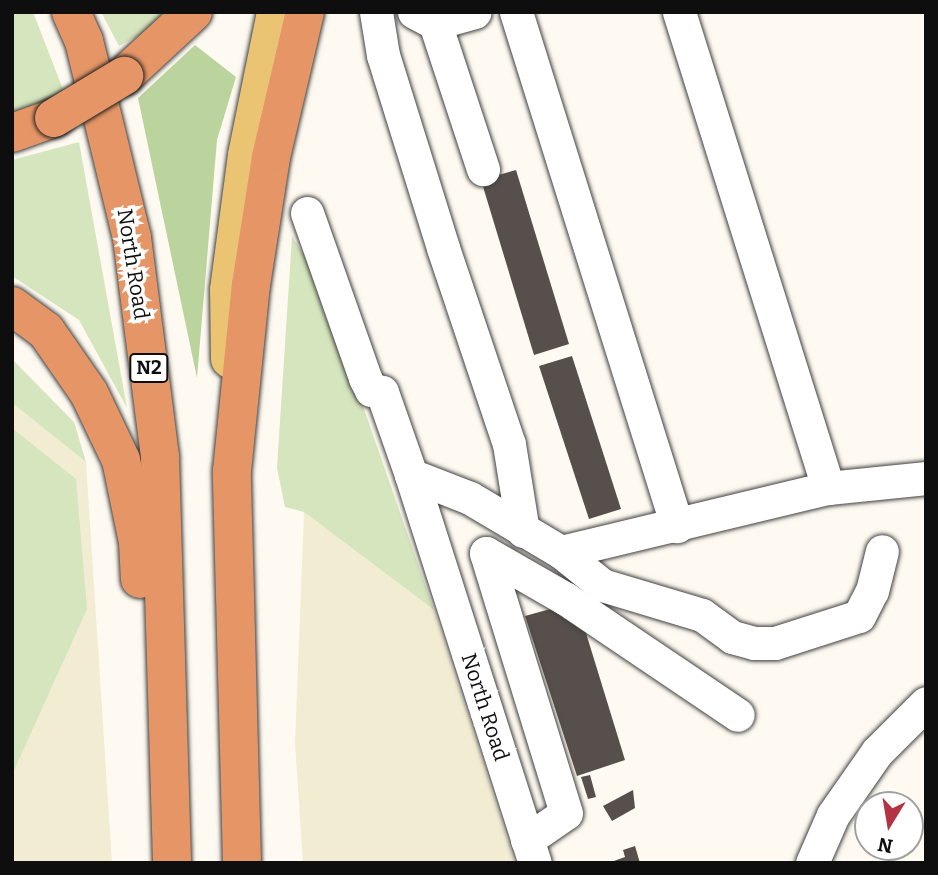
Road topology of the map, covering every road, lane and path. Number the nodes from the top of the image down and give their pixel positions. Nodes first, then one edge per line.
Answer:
1 (71, 12) edge
2 (193, 12) edge
3 (276, 12) edge
4 (305, 12) edge
5 (376, 12) edge
6 (475, 12) edge
7 (516, 12) edge
8 (679, 12) edge
9 (424, 17) edge
10 (12, 133) edge
11 (483, 169) dead end
12 (311, 202) dead end
13 (12, 306) edge
14 (232, 471) junction
15 (411, 475) junction
16 (926, 478) edge
17 (828, 488) junction
18 (677, 526) junction
19 (523, 531) junction
20 (882, 551) dead end
21 (561, 552) junction
22 (926, 703) edge
23 (738, 715) dead end
24 (531, 852) edge
25 (160, 863) edge
26 (172, 863) edge
27 (242, 863) edge
28 (812, 863) edge

1 - 26 highway, North Road / N2
2 - 10 highway, bridge
3 - 14 main road
4 - 14 highway
5 - 19 street
6 - 9 street
7 - 18 street
8 - 17 street
9 - 11 street
12 - 15 street, North Road
13 - 25 highway
14 - 27 highway
15 - 19 street
15 - 24 street, North Road
16 - 17 street
17 - 18 street
18 - 21 street
19 - 21 street
20 - 21 street
22 - 28 street
23 - 24 street

